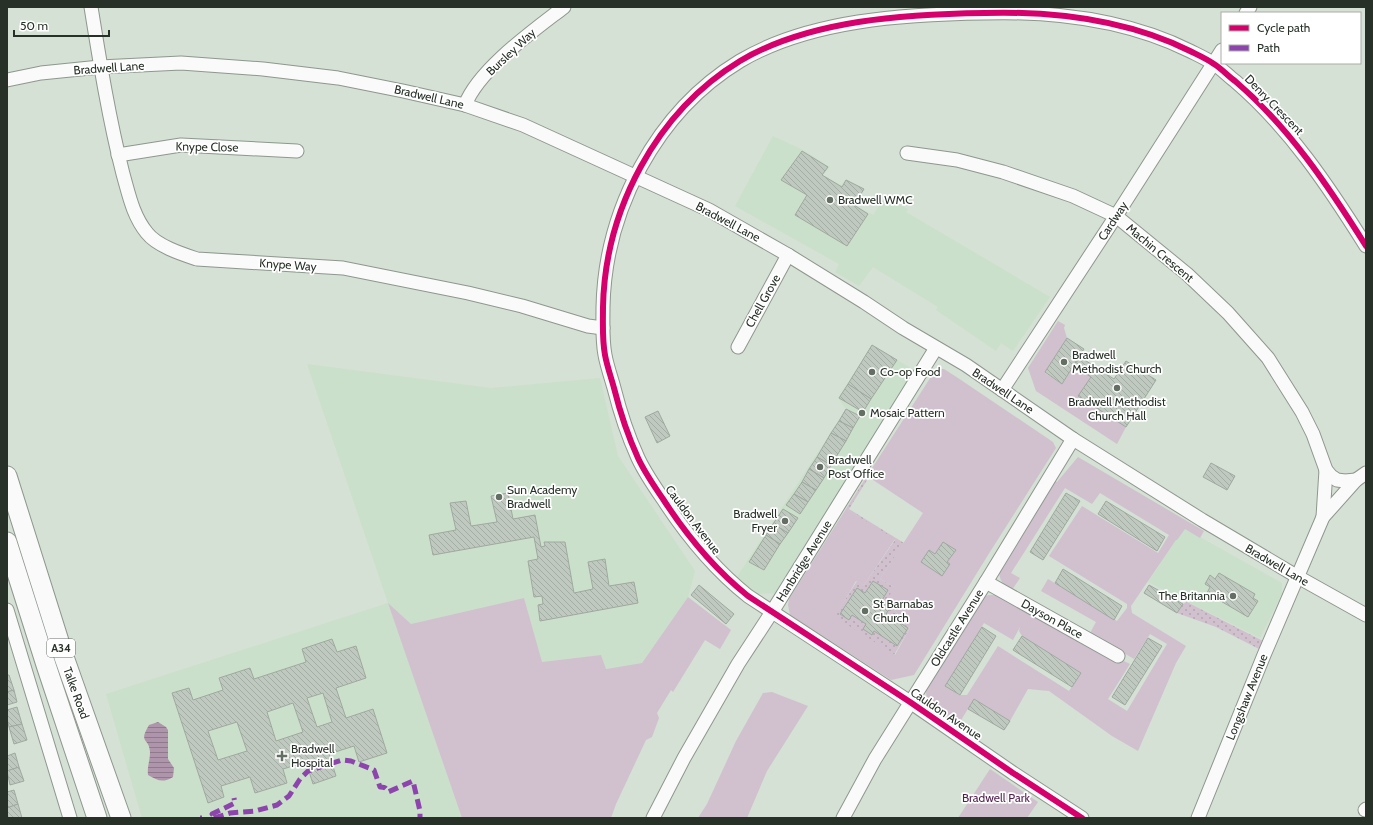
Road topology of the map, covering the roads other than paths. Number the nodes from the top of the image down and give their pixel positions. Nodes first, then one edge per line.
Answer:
1 (91, 7) edge
2 (564, 7) edge
3 (884, 13) edge
4 (1221, 51) edge
5 (1213, 63) junction
6 (100, 67) junction
7 (7, 80) edge
8 (465, 105) junction
9 (297, 151) dead end
10 (907, 153) dead end
11 (118, 155) junction
12 (636, 176) junction
13 (1116, 216) junction
14 (1366, 246) edge
15 (788, 255) junction
16 (603, 328) junction
17 (738, 347) dead end
18 (936, 348) junction
19 (1002, 390) junction
20 (1073, 439) junction
21 (1326, 470) junction
22 (7, 476) edge
23 (1361, 477) edge
24 (1323, 518) junction
25 (7, 542) edge
26 (33, 558) junction
27 (10, 565) edge
28 (1298, 577) junction
29 (986, 582) junction
30 (7, 610) edge
31 (772, 612) junction
32 (1366, 615) edge
33 (1118, 656) dead end
34 (910, 702) junction
35 (70, 818) edge
36 (97, 818) edge
37 (121, 818) edge
38 (653, 818) edge
39 (843, 818) edge
40 (1082, 818) edge
41 (1198, 818) edge

1 - 6 street, Knype Way
2 - 8 street, Bursley Way
3 - 5 street, Denry Crescent
3 - 12 street, Denry Crescent
4 - 5 street, Cardway
5 - 13 street, Cardway
5 - 14 street, Denry Crescent
6 - 7 street, Bradwell Lane
6 - 8 street, Bradwell Lane
6 - 11 street, Knype Way
8 - 12 street, Bradwell Lane
9 - 11 street, Knype Close
10 - 13 street, Machin Crescent
11 - 16 street, Knype Way
12 - 15 street, Bradwell Lane
12 - 16 street, Cauldon Avenue
13 - 19 street, Cardway
13 - 21 street, Machin Crescent
15 - 17 street, Chell Grove
15 - 18 street, Bradwell Lane
16 - 31 street, Cauldon Avenue
18 - 19 street, Bradwell Lane
18 - 31 street, Hanbridge Avenue
19 - 20 street, Bradwell Lane
20 - 28 street, Bradwell Lane
20 - 29 street, Oldcastle Avenue
21 - 23 street
21 - 24 street, Machin Crescent
22 - 26 highway, Talke Road / A34
23 - 24 street
24 - 28 street, Longshaw Avenue
25 - 27 highway, Talke Road / A34
26 - 27 street
26 - 37 highway, Talke Road / A34
27 - 36 highway, Talke Road / A34
28 - 32 street, Bradwell Lane
28 - 41 street, Longshaw Avenue
29 - 33 street, Dayson Place
29 - 34 street, Oldcastle Avenue
30 - 35 street
31 - 34 street, Cauldon Avenue
31 - 38 street, Hanbridge Avenue
34 - 39 street, Oldcastle Avenue
34 - 40 street, Cauldon Avenue

